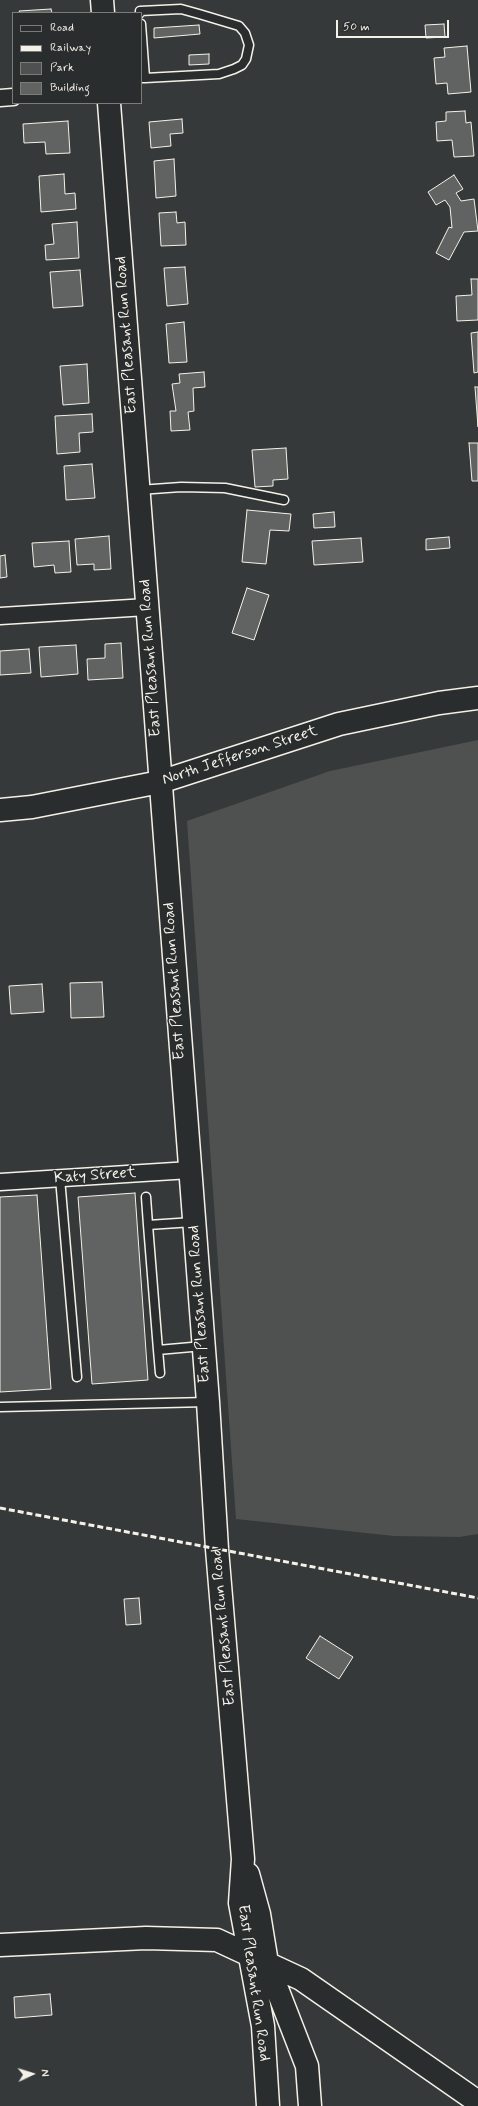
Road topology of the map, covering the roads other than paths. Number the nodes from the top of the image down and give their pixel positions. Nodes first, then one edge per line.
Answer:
1 (102, 0) edge
2 (103, 12) edge
3 (140, 12) edge
4 (142, 51) edge
5 (143, 78) edge
6 (12, 97) edge
7 (0, 98) edge
8 (109, 104) edge
9 (138, 490) junction
10 (284, 500) dead end
11 (147, 607) junction
12 (0, 616) edge
13 (478, 698) edge
14 (160, 782) junction
15 (0, 810) edge
16 (190, 1170) junction
17 (60, 1178) junction
18 (0, 1182) edge
19 (146, 1197) dead end
20 (194, 1222) junction
21 (148, 1225) junction
22 (204, 1346) junction
23 (158, 1350) junction
24 (160, 1373) dead end
25 (77, 1377) dead end
26 (208, 1402) junction
27 (0, 1407) edge
28 (0, 1945) edge
29 (259, 1959) junction
30 (478, 2102) edge
31 (268, 2106) edge
32 (310, 2106) edge

1 - 2 main road
3 - 5 lane
4 - 5 lane
6 - 7 street
8 - 9 main road, East Pleasant Run Road
9 - 10 lane
9 - 11 main road, East Pleasant Run Road
11 - 12 street
11 - 14 main road, East Pleasant Run Road
13 - 14 main road, North Jefferson Street
14 - 15 main road, North Jefferson Street
14 - 16 main road, East Pleasant Run Road
16 - 17 street, Katy Street
16 - 20 main road, East Pleasant Run Road
17 - 18 street, Katy Street
17 - 25 lane
19 - 21 lane
20 - 21 lane
20 - 22 main road, East Pleasant Run Road
21 - 23 lane
22 - 23 lane
22 - 26 main road, East Pleasant Run Road
23 - 24 lane
26 - 27 lane
26 - 29 main road, East Pleasant Run Road
28 - 29 main road
29 - 30 main road
29 - 31 main road, East Pleasant Run Road
29 - 32 main road, East Pleasant Run Road

